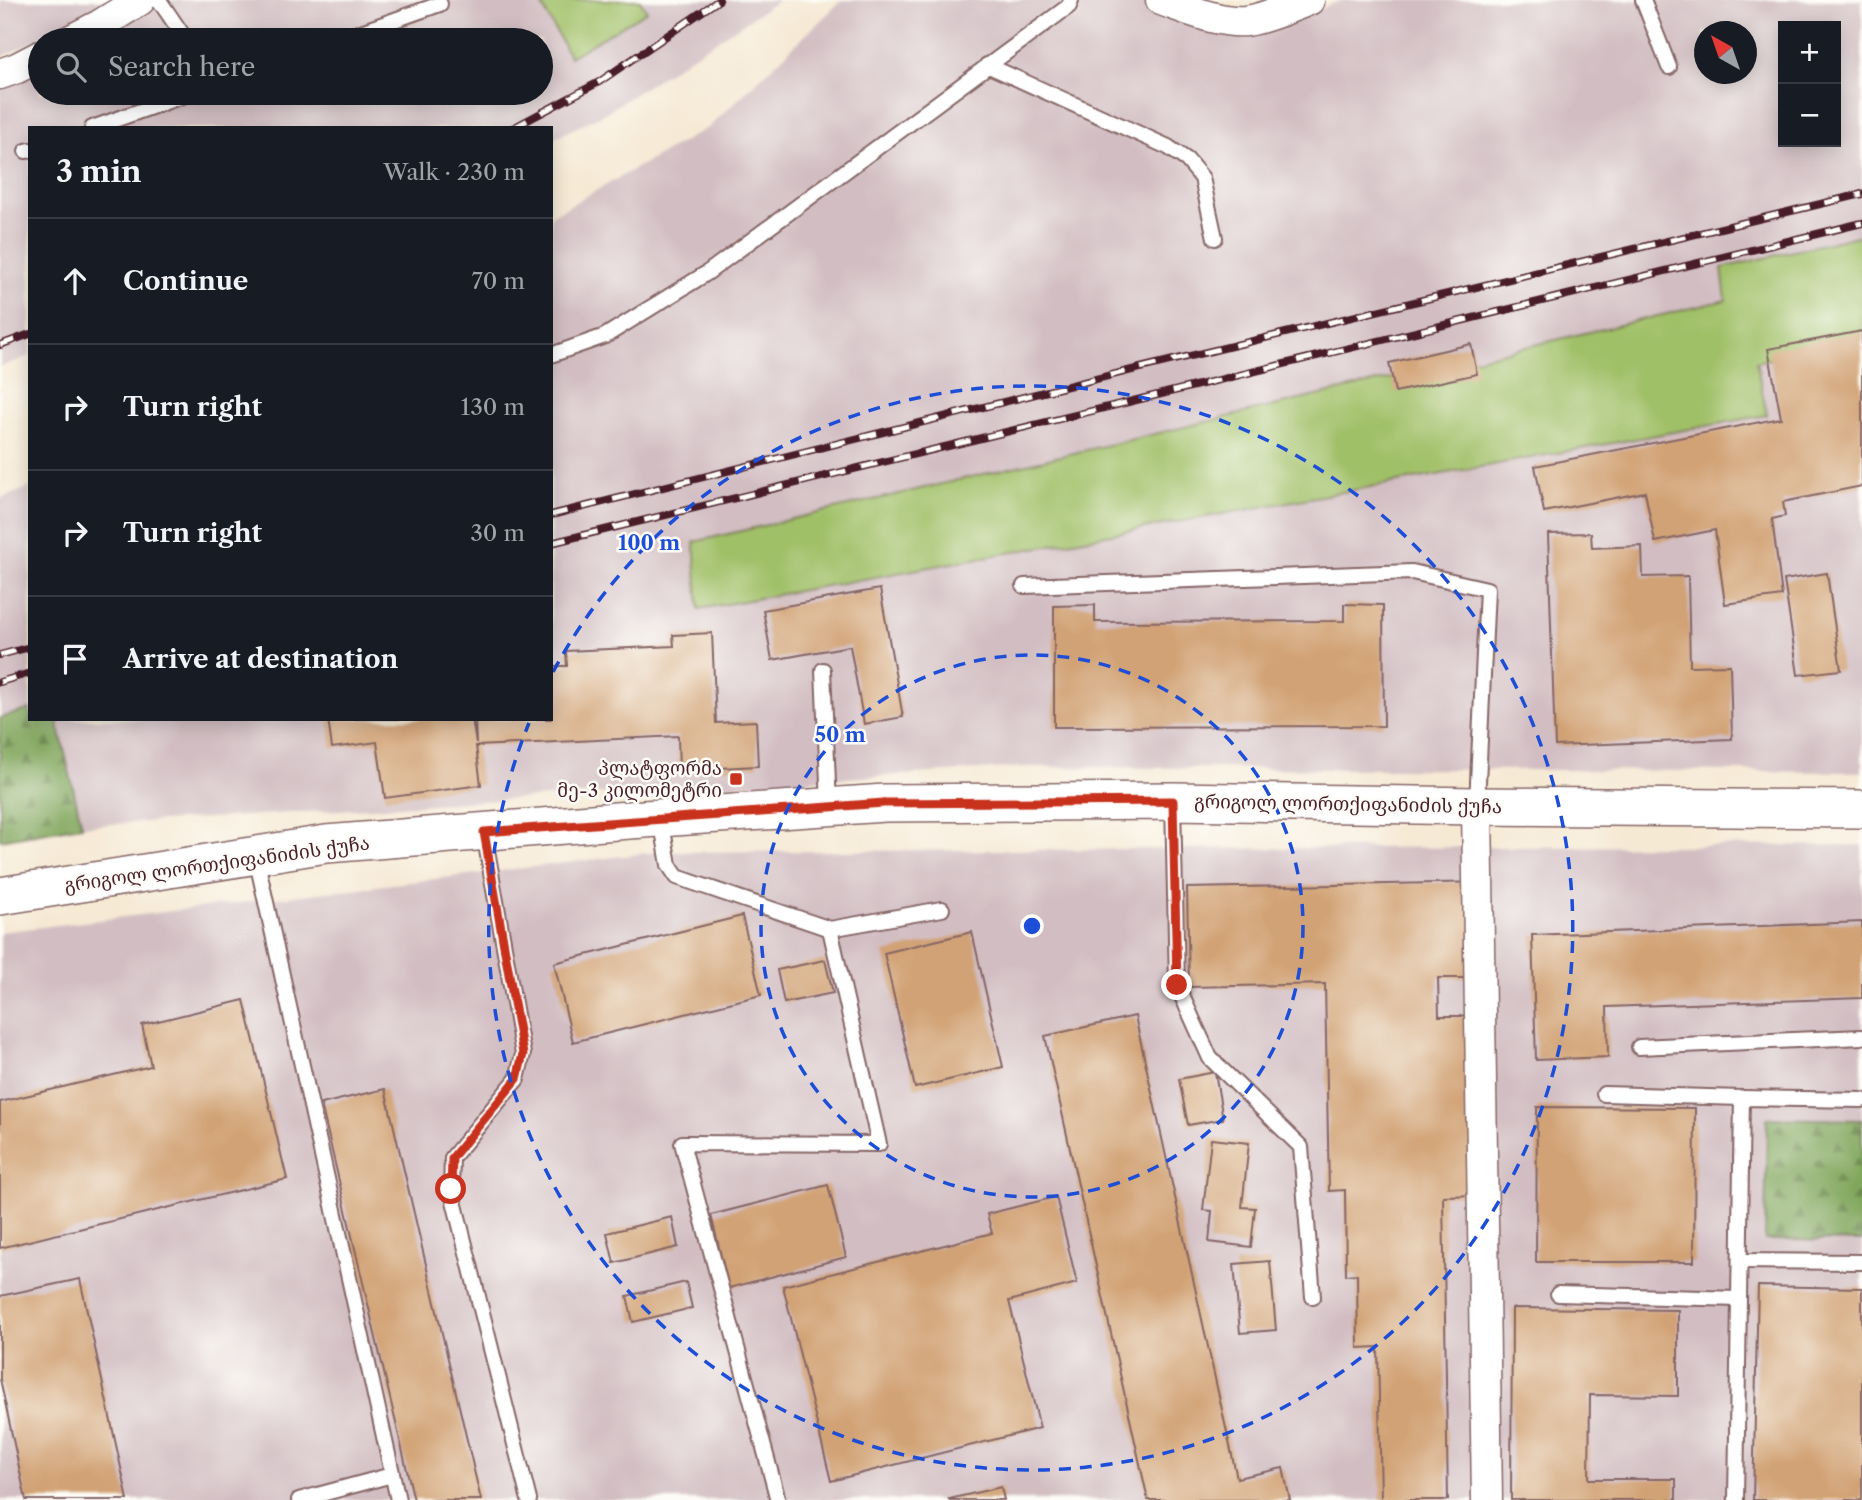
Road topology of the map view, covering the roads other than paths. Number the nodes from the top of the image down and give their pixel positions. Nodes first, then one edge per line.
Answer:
1 (139, 0) edge
2 (159, 0) edge
3 (1072, 0) edge
4 (1161, 0) edge
5 (1309, 0) edge
6 (1643, 0) edge
7 (440, 4) dead end
8 (94, 28) edge
9 (178, 28) edge
10 (372, 28) edge
11 (28, 63) edge
12 (987, 65) junction
13 (1669, 67) dead end
14 (0, 74) edge
15 (157, 105) edge
16 (98, 126) edge
17 (1214, 238) dead end
18 (553, 354) edge
19 (1024, 586) dead end
20 (823, 670) dead end
21 (1173, 801) junction
22 (1477, 806) junction
23 (829, 807) junction
24 (1862, 809) edge
25 (661, 818) junction
26 (484, 832) junction
27 (256, 856) junction
28 (0, 896) edge
29 (942, 909) dead end
30 (830, 929) junction
31 (1862, 1037) edge
32 (1639, 1047) dead end
33 (1605, 1094) dead end
34 (1742, 1098) junction
35 (1862, 1100) edge
36 (1740, 1261) junction
37 (1862, 1262) edge
38 (1558, 1294) dead end
39 (1313, 1297) dead end
40 (1739, 1299) junction
41 (393, 1475) junction
42 (299, 1500) edge
43 (398, 1500) edge
44 (529, 1500) edge
45 (778, 1500) edge
46 (1487, 1500) edge
47 (1736, 1500) edge

1 - 8 street
2 - 9 lane
3 - 12 lane
4 - 5 street
6 - 13 lane
7 - 10 lane
11 - 14 street
12 - 17 lane
12 - 18 lane
15 - 16 lane
19 - 22 lane
20 - 23 lane
21 - 22 street, გრიგოლ ლორთქიფანიძის ქუჩა
21 - 23 street, გრიგოლ ლორთქიფანიძის ქუჩა
21 - 39 lane
22 - 24 street, გრიგოლ ლორთქიფანიძის ქუჩა
22 - 46 street
23 - 25 street, გრიგოლ ლორთქიფანიძის ქუჩა
25 - 26 street, გრიგოლ ლორთქიფანიძის ქუჩა
25 - 30 lane
26 - 27 street, გრიგოლ ლორთქიფანიძის ქუჩა
26 - 44 lane
27 - 28 street, გრიგოლ ლორთქიფანიძის ქუჩა
27 - 41 lane
29 - 30 lane
30 - 45 lane
31 - 32 lane
33 - 34 lane
34 - 35 lane
34 - 36 lane
36 - 37 lane
36 - 40 lane
38 - 40 lane
40 - 47 lane
41 - 42 lane
41 - 43 lane

